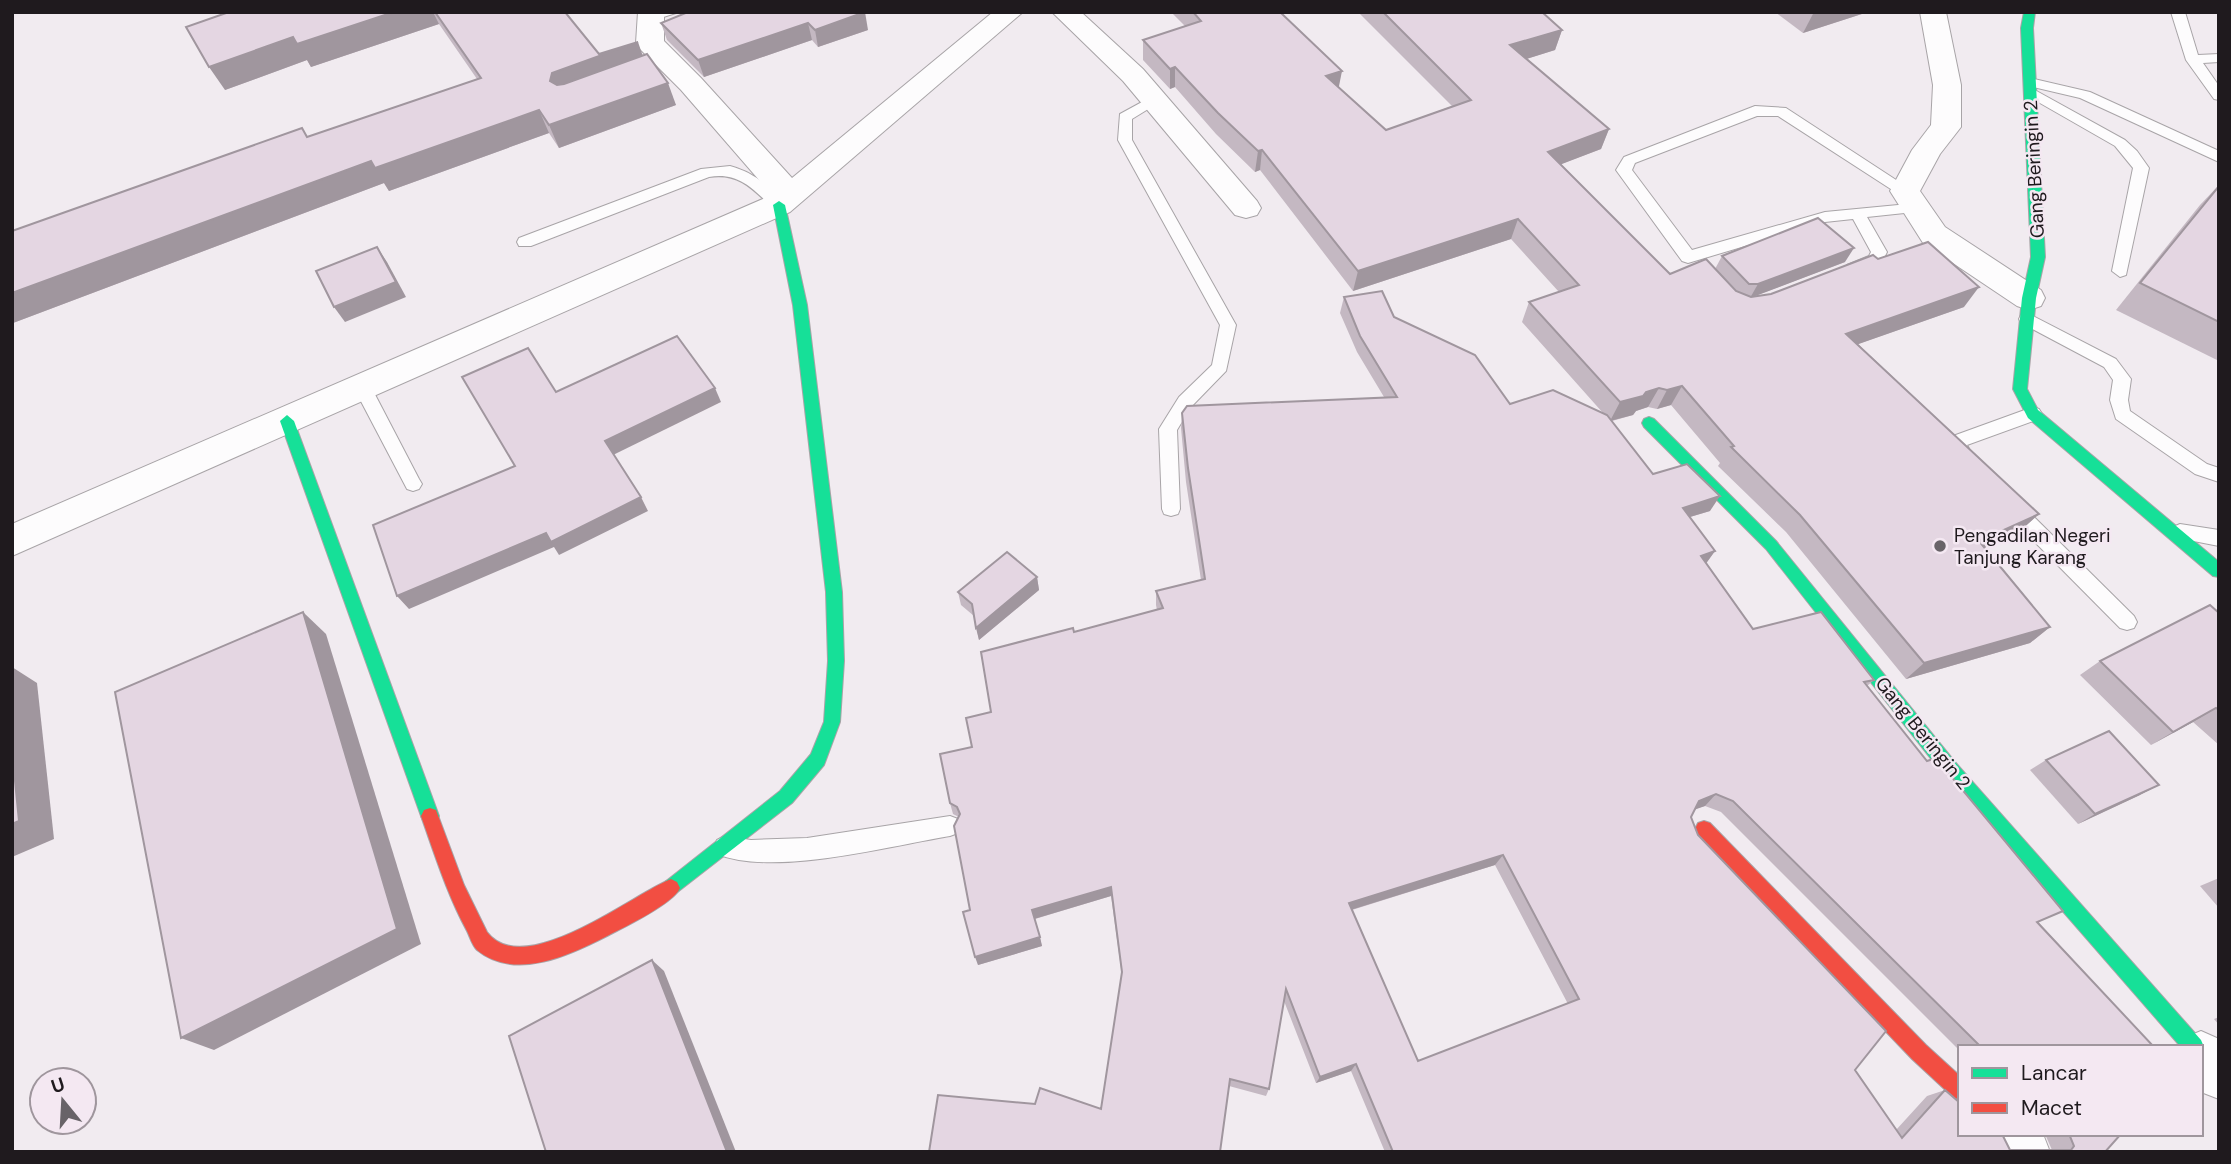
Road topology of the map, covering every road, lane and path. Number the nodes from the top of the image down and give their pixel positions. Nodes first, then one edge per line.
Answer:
1 (1010, 12) edge
2 (1065, 12) edge
3 (1933, 12) edge
4 (2030, 12) edge
5 (2178, 12) edge
6 (658, 14) edge
7 (2219, 58) edge
8 (2193, 60) junction
9 (2030, 87) junction
10 (2219, 96) edge
11 (1153, 100) junction
12 (2219, 157) edge
13 (1909, 199) junction
14 (785, 200) junction
15 (1246, 208) dead end
16 (1857, 213) junction
17 (525, 242) dead end
18 (2120, 271) dead end
19 (1838, 274) edge
20 (2028, 308) junction
21 (363, 388) junction
22 (2033, 414) junction
23 (287, 421) junction
24 (1649, 423) dead end
25 (2219, 475) edge
26 (1983, 478) edge
27 (413, 484) dead end
28 (2003, 498) edge
29 (1171, 509) dead end
30 (2172, 531) junction
31 (2219, 538) edge
32 (12, 541) edge
33 (2219, 571) edge
34 (2127, 622) dead end
35 (950, 826) edge
36 (1704, 828) dead end
37 (723, 847) junction
38 (2192, 1045) edge
39 (2203, 1057) edge
40 (2219, 1075) edge
41 (1958, 1088) edge
42 (2009, 1136) edge
43 (2025, 1152) edge

1 - 14 street
2 - 11 street
3 - 13 street
4 - 9 street, Gang Beringin 2
5 - 8 lane
6 - 14 street
7 - 8 lane
8 - 10 lane
9 - 12 lane
9 - 18 lane
9 - 20 street, Gang Beringin 2
11 - 15 street
11 - 29 lane
13 - 16 lane
13 - 16 lane
13 - 20 street
14 - 17 lane
14 - 21 street
14 - 37 street
16 - 19 lane
20 - 22 street, Gang Beringin 2
20 - 25 lane
21 - 23 street
21 - 27 lane
22 - 26 lane
22 - 30 street, Gang Beringin 2
23 - 32 street
23 - 37 street
24 - 38 street, Gang Beringin 2
28 - 34 lane
30 - 31 lane
30 - 33 street, Gang Beringin 2
35 - 37 lane
36 - 41 street
39 - 40 street
42 - 43 street

